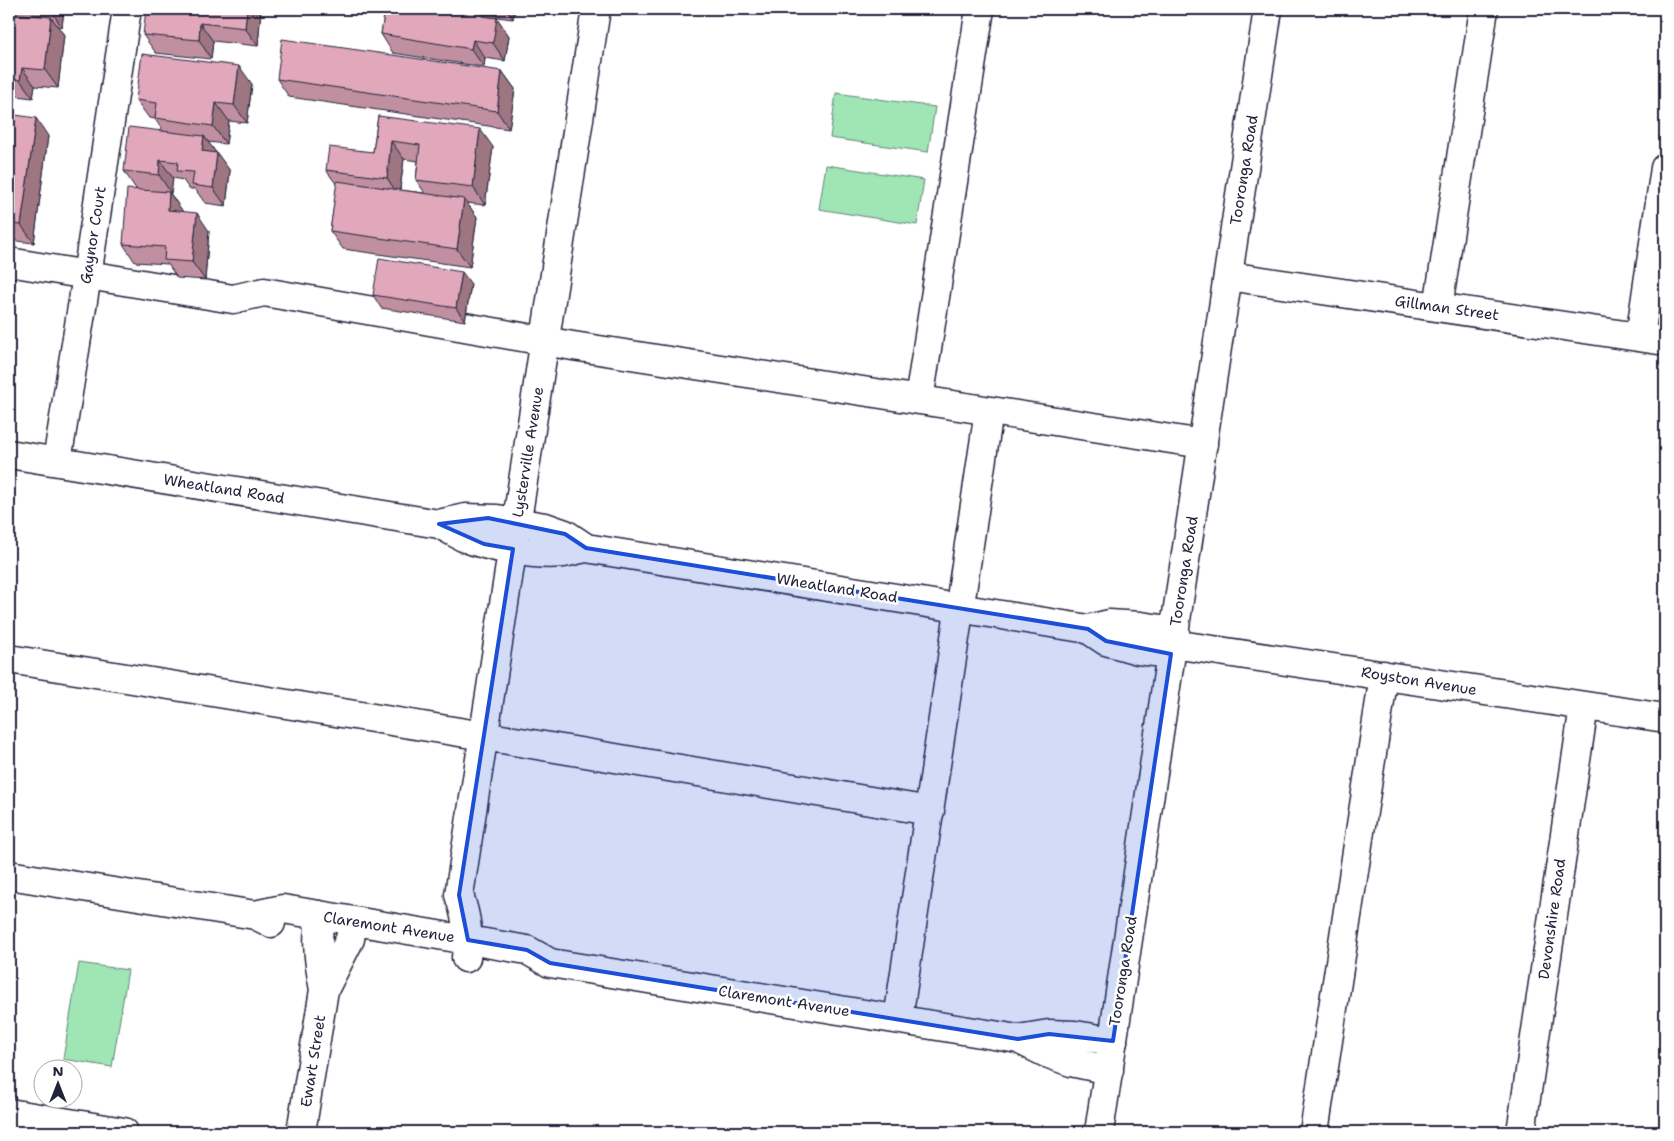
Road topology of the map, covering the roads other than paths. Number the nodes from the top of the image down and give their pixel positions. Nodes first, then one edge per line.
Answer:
1 (127, 9) edge
2 (596, 9) edge
3 (980, 9) edge
4 (1268, 9) edge
5 (1484, 9) edge
6 (1665, 168) edge
7 (9, 262) edge
8 (86, 276) junction
9 (1228, 276) junction
10 (1438, 307) junction
11 (1653, 339) edge
12 (545, 341) junction
13 (919, 400) junction
14 (989, 411) junction
15 (1203, 444) junction
16 (9, 454) edge
17 (56, 461) junction
18 (517, 522) junction
19 (439, 524) junction
20 (586, 548) junction
21 (513, 549) junction
22 (960, 608) junction
23 (1173, 643) junction
24 (9, 660) edge
25 (1384, 676) junction
26 (1584, 706) junction
27 (1665, 718) edge
28 (484, 736) junction
29 (930, 811) junction
30 (9, 875) edge
31 (459, 895) junction
32 (319, 924) junction
33 (351, 929) junction
34 (432, 943) junction
35 (467, 949) junction
36 (324, 990) junction
37 (898, 1019) junction
38 (1018, 1039) junction
39 (1113, 1040) junction
40 (1109, 1070) junction
41 (9, 1114) edge
42 (124, 1132) edge
43 (301, 1132) edge
44 (1099, 1132) edge
45 (1314, 1132) edge
46 (1520, 1132) edge

1 - 8 street, Gaynor Court
2 - 12 street, Lysterville Avenue
3 - 13 street
4 - 9 street, Tooronga Road
5 - 10 street
6 - 11 street
7 - 8 street
8 - 12 street
8 - 17 street, Gaynor Court
9 - 10 street, Gillman Street
9 - 15 street, Tooronga Road
10 - 11 street, Gillman Street
12 - 13 street
12 - 18 street, Lysterville Avenue
13 - 14 street
14 - 15 street
14 - 22 street
15 - 23 street, Tooronga Road
16 - 17 street, Wheatland Road
17 - 19 street, Wheatland Road
18 - 19 street, Wheatland Road
18 - 20 street, Wheatland Road
18 - 21 street, Lysterville Avenue
19 - 21 street, Wheatland Road
20 - 21 street, Wheatland Road
20 - 22 street, Wheatland Road
21 - 28 street, Lysterville Avenue
22 - 23 street, Wheatland Road
22 - 29 street
23 - 25 street, Royston Avenue
23 - 39 street, Tooronga Road
24 - 28 street
25 - 26 street, Royston Avenue
25 - 45 street
26 - 27 street, Royston Avenue
26 - 46 street, Devonshire Road
28 - 29 street
28 - 31 street, Lysterville Avenue
29 - 37 street
30 - 32 street, Claremont Avenue
31 - 34 street, Lysterville Avenue
31 - 35 street, Lysterville Avenue
32 - 33 street, Claremont Avenue
32 - 36 street, Ewart Street
33 - 34 street, Claremont Avenue
33 - 36 street, Ewart Street
34 - 35 street, Claremont Avenue
35 - 37 street, Claremont Avenue
36 - 43 street, Ewart Street
37 - 38 street, Claremont Avenue
38 - 39 street, Claremont Avenue
38 - 40 street, Claremont Avenue
39 - 40 street, Tooronga Road
40 - 44 street, Tooronga Road
41 - 42 street

